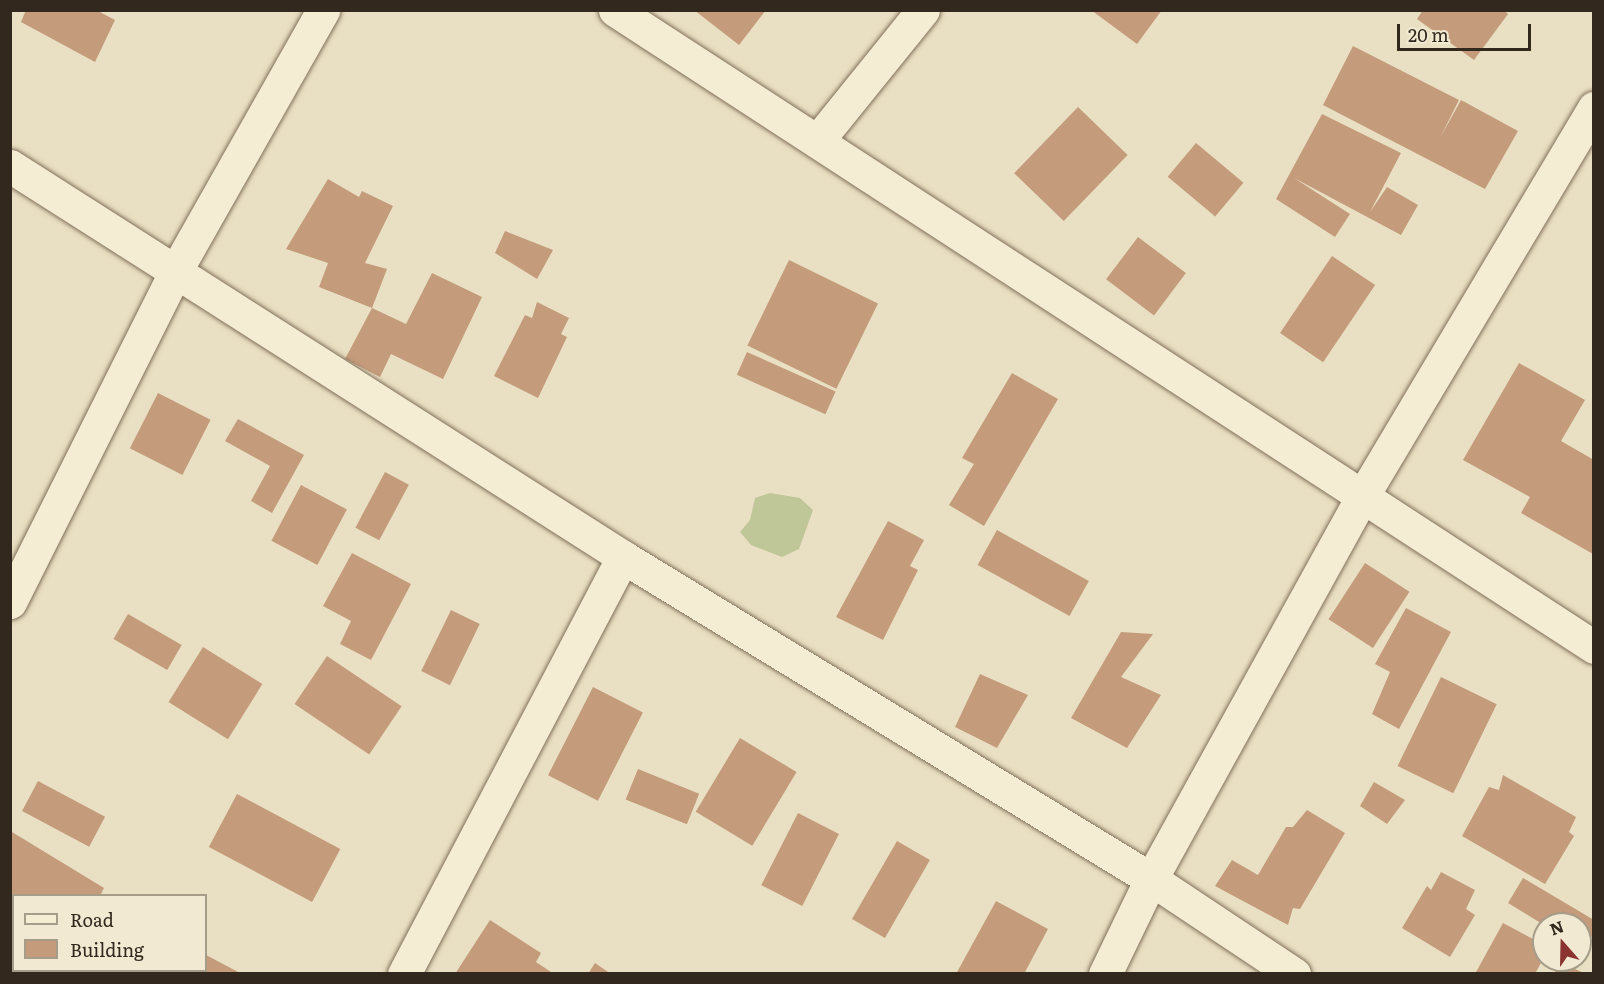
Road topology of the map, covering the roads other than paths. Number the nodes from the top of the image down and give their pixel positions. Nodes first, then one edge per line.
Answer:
1 (323, 10) edge
2 (615, 10) edge
3 (923, 10) edge
4 (1593, 108) edge
5 (818, 140) junction
6 (10, 166) edge
7 (175, 272) junction
8 (1362, 497) junction
9 (623, 556) junction
10 (10, 602) edge
11 (1593, 646) edge
12 (1151, 879) junction
13 (404, 974) edge
14 (1105, 974) edge
15 (1294, 974) edge

1 - 7 street
2 - 5 street
3 - 5 street
4 - 8 street
5 - 8 street
6 - 7 street
7 - 9 street
7 - 10 street
8 - 11 street
8 - 12 street
9 - 12 street
9 - 13 street
12 - 14 street
12 - 15 street

